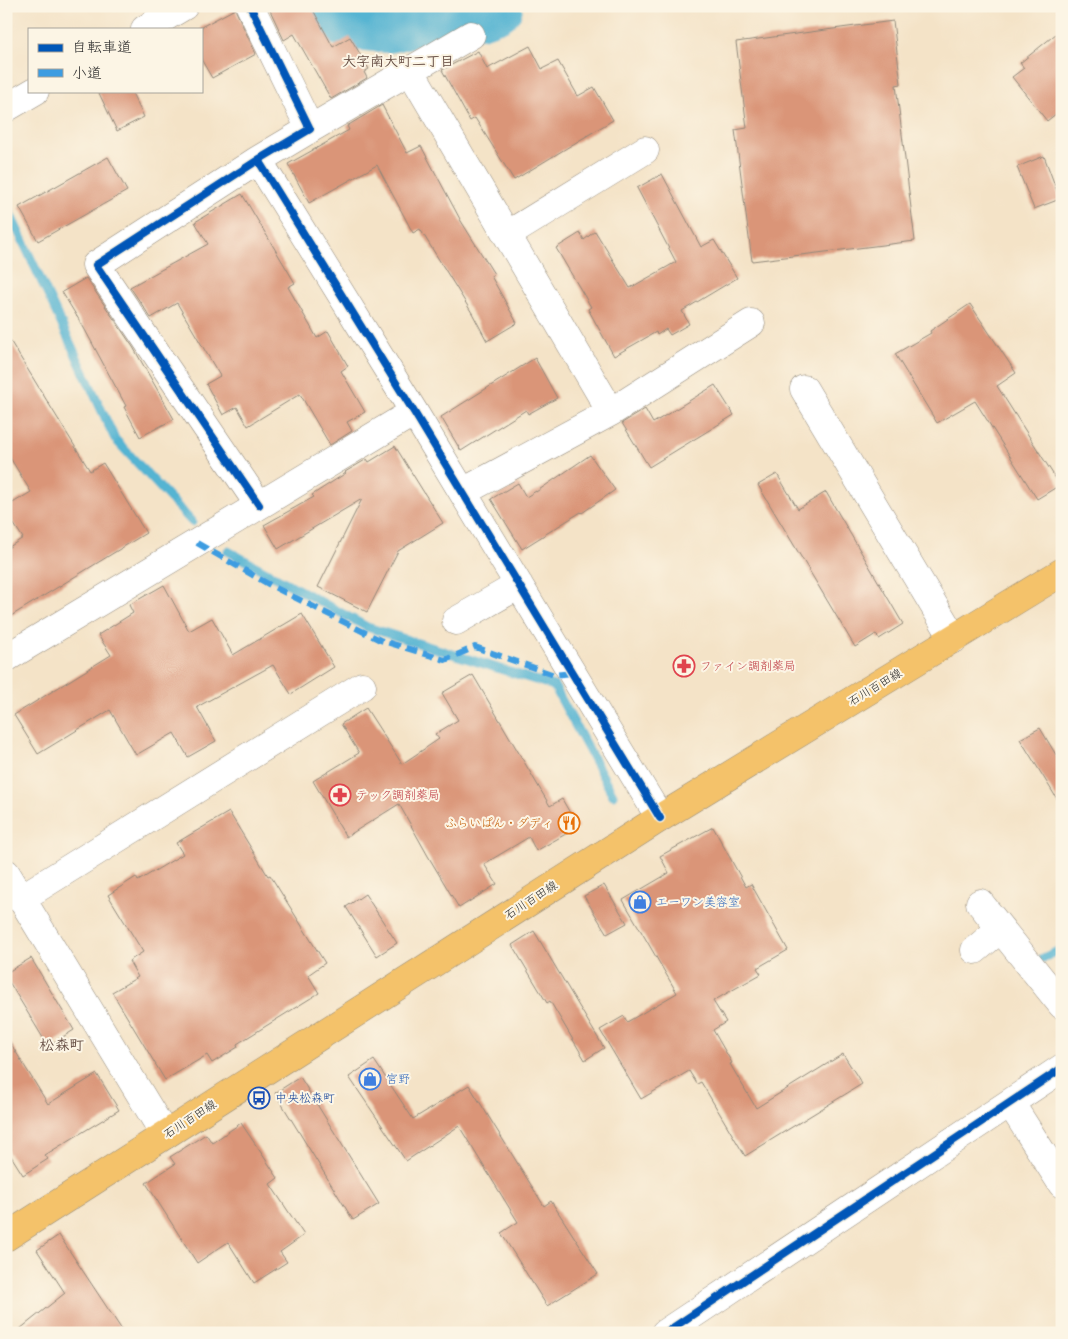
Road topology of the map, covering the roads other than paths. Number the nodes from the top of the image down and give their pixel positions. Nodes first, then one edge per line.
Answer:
1 (184, 6) edge
2 (250, 6) edge
3 (147, 28) edge
4 (471, 35) dead end
5 (410, 70) junction
6 (33, 92) edge
7 (6, 108) edge
8 (310, 129) junction
9 (645, 150) dead end
10 (258, 160) junction
11 (507, 235) junction
12 (751, 323) dead end
13 (804, 389) dead end
14 (414, 412) junction
15 (611, 412) junction
16 (463, 492) junction
17 (259, 505) junction
18 (1062, 572) edge
19 (519, 585) junction
20 (456, 621) dead end
21 (954, 639) junction
22 (6, 658) edge
23 (362, 686) dead end
24 (660, 818) junction
25 (6, 873) edge
26 (20, 899) junction
27 (980, 903) dead end
28 (1000, 929) junction
29 (975, 950) dead end
30 (1062, 1005) edge
31 (1062, 1068) edge
32 (1011, 1104) junction
33 (165, 1135) junction
34 (1062, 1184) edge
35 (6, 1237) edge
36 (665, 1333) edge

1 - 3 street
2 - 8 street
4 - 5 street
5 - 8 street
5 - 11 street
6 - 7 street
8 - 10 street
9 - 11 street
10 - 14 street
10 - 17 street
11 - 15 street
12 - 15 street
13 - 21 street
14 - 16 street
14 - 17 street
15 - 16 street
16 - 19 street
17 - 22 street
18 - 21 main road, 石川百田線
19 - 20 street
19 - 24 street
21 - 24 main road, 石川百田線
23 - 26 street
24 - 33 main road, 石川百田線
25 - 26 street
26 - 33 street
27 - 28 street
28 - 29 street
28 - 30 street
31 - 32 street
32 - 34 street
32 - 36 street
33 - 35 main road, 石川百田線

